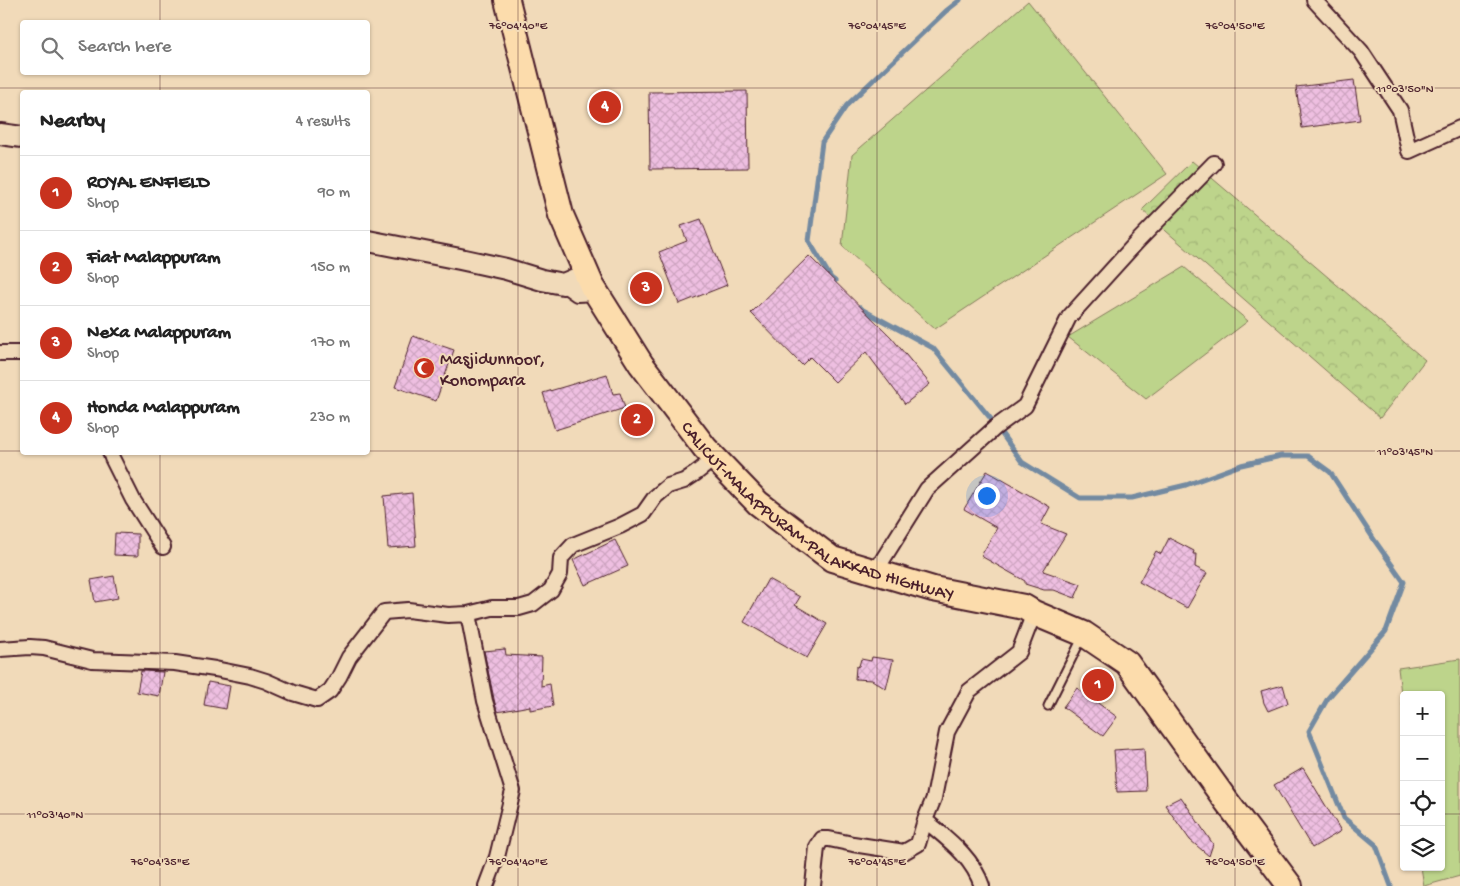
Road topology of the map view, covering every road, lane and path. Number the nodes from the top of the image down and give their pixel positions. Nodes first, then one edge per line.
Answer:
1 (507, 0) edge
2 (1314, 0) edge
3 (1460, 128) edge
4 (0, 134) edge
5 (20, 137) edge
6 (1214, 163) dead end
7 (370, 241) edge
8 (592, 284) junction
9 (0, 353) edge
10 (20, 353) edge
11 (111, 455) edge
12 (715, 458) junction
13 (163, 547) dead end
14 (875, 572) junction
15 (468, 614) junction
16 (1034, 614) junction
17 (1084, 634) junction
18 (0, 649) edge
19 (1048, 706) dead end
20 (925, 820) junction
21 (486, 886) edge
22 (813, 886) edge
23 (982, 886) edge
24 (1290, 886) edge

1 - 8 highway, CALICUT-MALAPPURAM-PALAKKAD HIGHWAY
2 - 3 street
4 - 5 main road
6 - 14 street
7 - 8 main road
8 - 12 highway, CALICUT-MALAPPURAM-PALAKKAD HIGHWAY
9 - 10 street
11 - 13 street
12 - 14 highway, CALICUT-MALAPPURAM-PALAKKAD HIGHWAY
12 - 15 street
14 - 16 highway, CALICUT-MALAPPURAM-PALAKKAD HIGHWAY
15 - 18 street
15 - 21 street
16 - 17 highway, CALICUT-MALAPPURAM-PALAKKAD HIGHWAY
16 - 20 street
17 - 19 lane
17 - 24 highway, CALICUT-MALAPPURAM-PALAKKAD HIGHWAY
20 - 22 street
20 - 23 street

